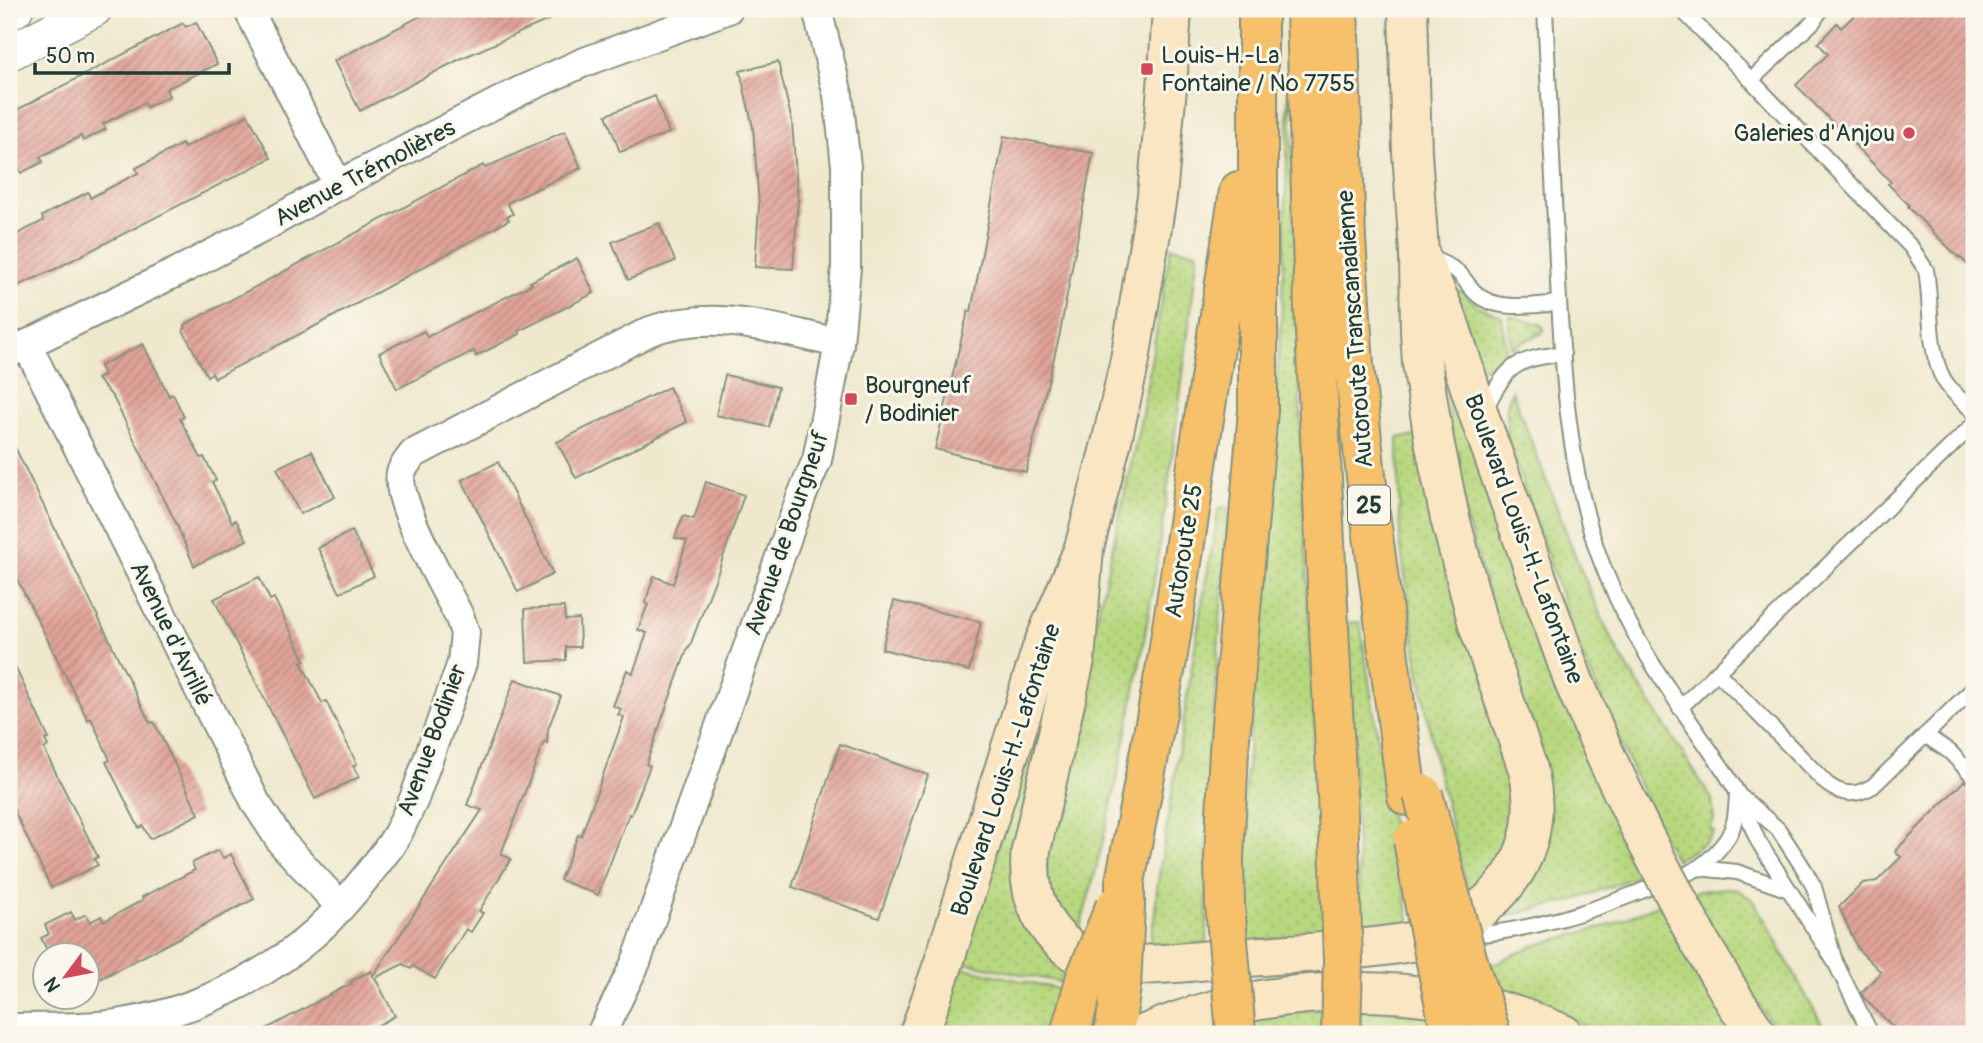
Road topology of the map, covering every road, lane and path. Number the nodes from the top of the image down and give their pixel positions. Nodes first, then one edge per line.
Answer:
1 (15, 9) edge
2 (94, 9) edge
3 (248, 9) edge
4 (728, 9) edge
5 (817, 9) edge
6 (1172, 9) edge
7 (1258, 9) edge
8 (1306, 9) edge
9 (1338, 9) edge
10 (1408, 9) edge
11 (1545, 9) edge
12 (1681, 9) edge
13 (1821, 9) edge
14 (9, 12) edge
15 (9, 52) edge
16 (1257, 66) junction
17 (1751, 80) junction
18 (338, 185) junction
19 (1419, 253) junction
20 (1559, 303) junction
21 (839, 343) junction
22 (18, 349) edge
23 (1563, 354) junction
24 (1974, 412) edge
25 (1480, 418) junction
26 (1974, 424) edge
27 (1084, 548) junction
28 (1717, 672) junction
29 (1974, 688) edge
30 (1680, 708) junction
31 (1925, 735) junction
32 (1974, 777) edge
33 (1737, 792) junction
34 (1415, 795) junction
35 (1698, 868) junction
36 (1789, 890) junction
37 (1122, 899) junction
38 (340, 906) junction
39 (1440, 937) junction
40 (1835, 962) junction
41 (9, 1028) edge
42 (601, 1034) edge
43 (919, 1034) edge
44 (1070, 1034) edge
45 (1114, 1034) edge
46 (1145, 1034) edge
47 (1236, 1034) edge
48 (1341, 1034) edge
49 (1451, 1034) edge
50 (1491, 1034) edge
51 (1563, 1034) edge
52 (1757, 1034) edge
53 (1871, 1034) edge

1 - 14 street
2 - 15 street
3 - 18 street
4 - 18 street, Avenue Trémolières
5 - 21 street, Avenue de Bourgneuf
6 - 27 main road, Boulevard Louis-H.-Lafontaine
7 - 16 highway
8 - 48 highway, bridge
9 - 34 highway, Autoroute Transcanadienne / 25
10 - 19 main road, Boulevard Louis-H.-Lafontaine
11 - 20 lane
12 - 17 lane
13 - 17 lane
16 - 37 highway, Autoroute 25
16 - 47 highway, bridge
17 - 24 lane
18 - 22 street, Avenue Trémolières
19 - 20 lane
19 - 25 main road, Boulevard Louis-H.-Lafontaine
19 - 39 main road
20 - 23 lane
21 - 38 street, Avenue Bodinier
21 - 42 street, Avenue de Bourgneuf
22 - 38 street, Avenue d'Avrillé
23 - 25 lane
23 - 30 lane
25 - 52 main road, Boulevard Louis-H.-Lafontaine, bridge
26 - 28 lane
27 - 39 main road
27 - 43 main road, Boulevard Louis-H.-Lafontaine
28 - 30 lane
28 - 31 lane
29 - 31 lane
30 - 33 lane
31 - 32 lane
33 - 35 lane
33 - 36 lane
33 - 40 lane
34 - 49 highway, bridge
34 - 50 highway, bridge
35 - 36 lane
35 - 39 lane
36 - 40 lane
37 - 44 highway, bridge
37 - 45 highway, Autoroute 25, bridge
38 - 41 street, Avenue Bodinier
40 - 53 lane
46 - 51 main road

